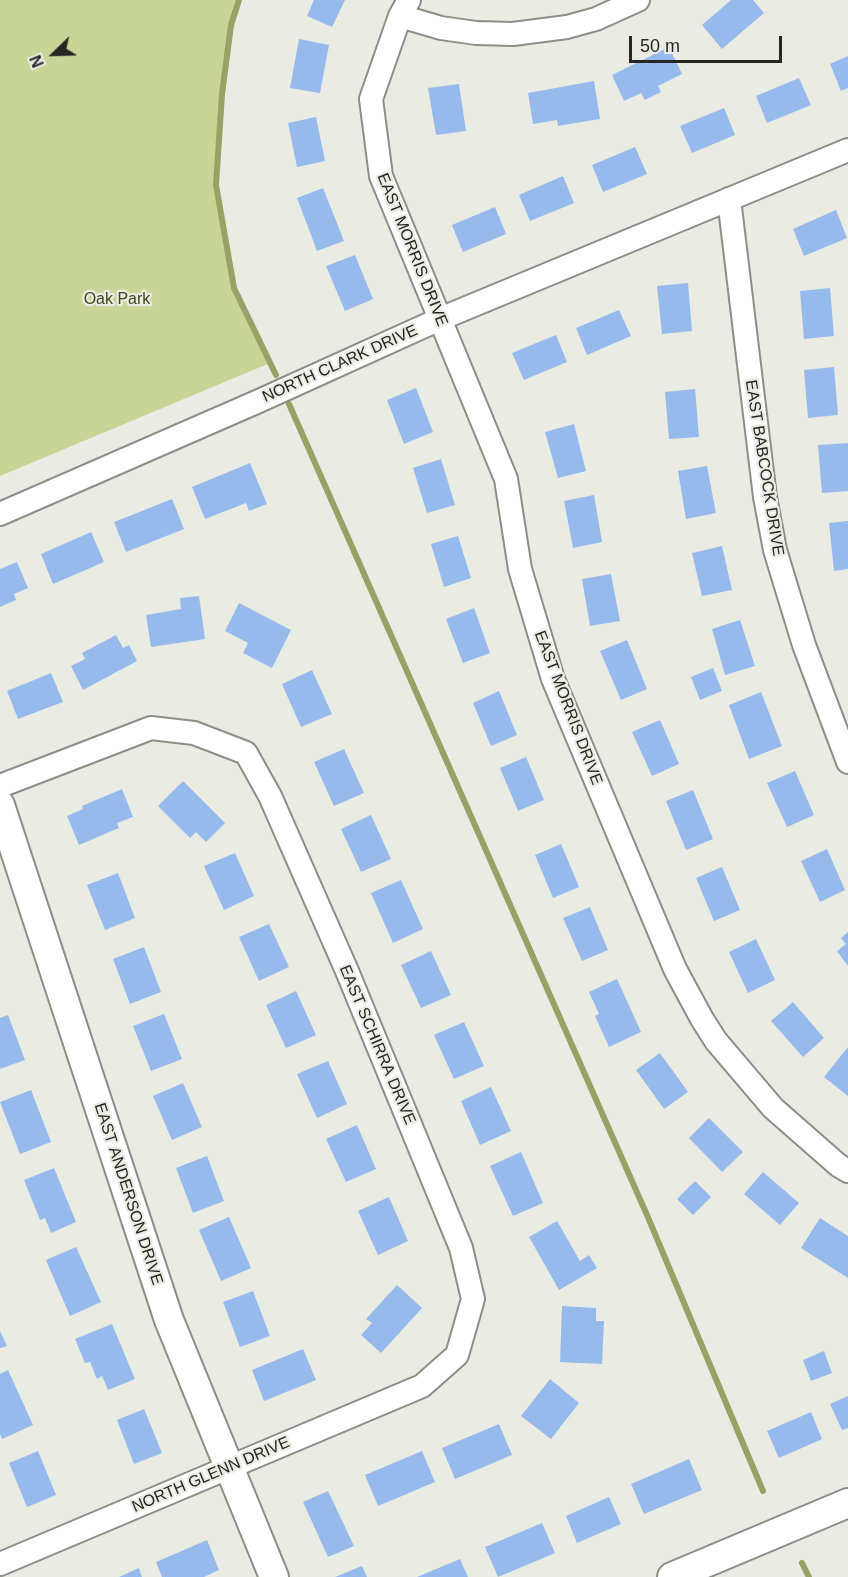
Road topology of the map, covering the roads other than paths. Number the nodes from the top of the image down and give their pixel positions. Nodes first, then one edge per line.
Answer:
1 (638, 0) edge
2 (404, 8) edge
3 (848, 150) edge
4 (729, 199) junction
5 (440, 319) junction
6 (0, 514) edge
7 (848, 762) edge
8 (0, 786) edge
9 (0, 805) edge
10 (848, 1171) edge
11 (422, 1386) joint
12 (230, 1467) junction
13 (848, 1503) edge
14 (0, 1564) edge
15 (274, 1577) edge
16 (672, 1577) edge

1 - 2 street
2 - 5 street, EAST MORRIS DRIVE
3 - 4 street, NORTH CLARK DRIVE
4 - 5 street, NORTH CLARK DRIVE
4 - 7 street, EAST BABCOCK DRIVE
5 - 6 street, NORTH CLARK DRIVE
5 - 10 street, EAST MORRIS DRIVE
8 - 11 street, EAST SCHIRRA DRIVE
9 - 12 street, EAST ANDERSON DRIVE
11 - 12 street, NORTH GLENN DRIVE
12 - 14 street, NORTH GLENN DRIVE
12 - 15 street, EAST ANDERSON DRIVE
13 - 16 street

